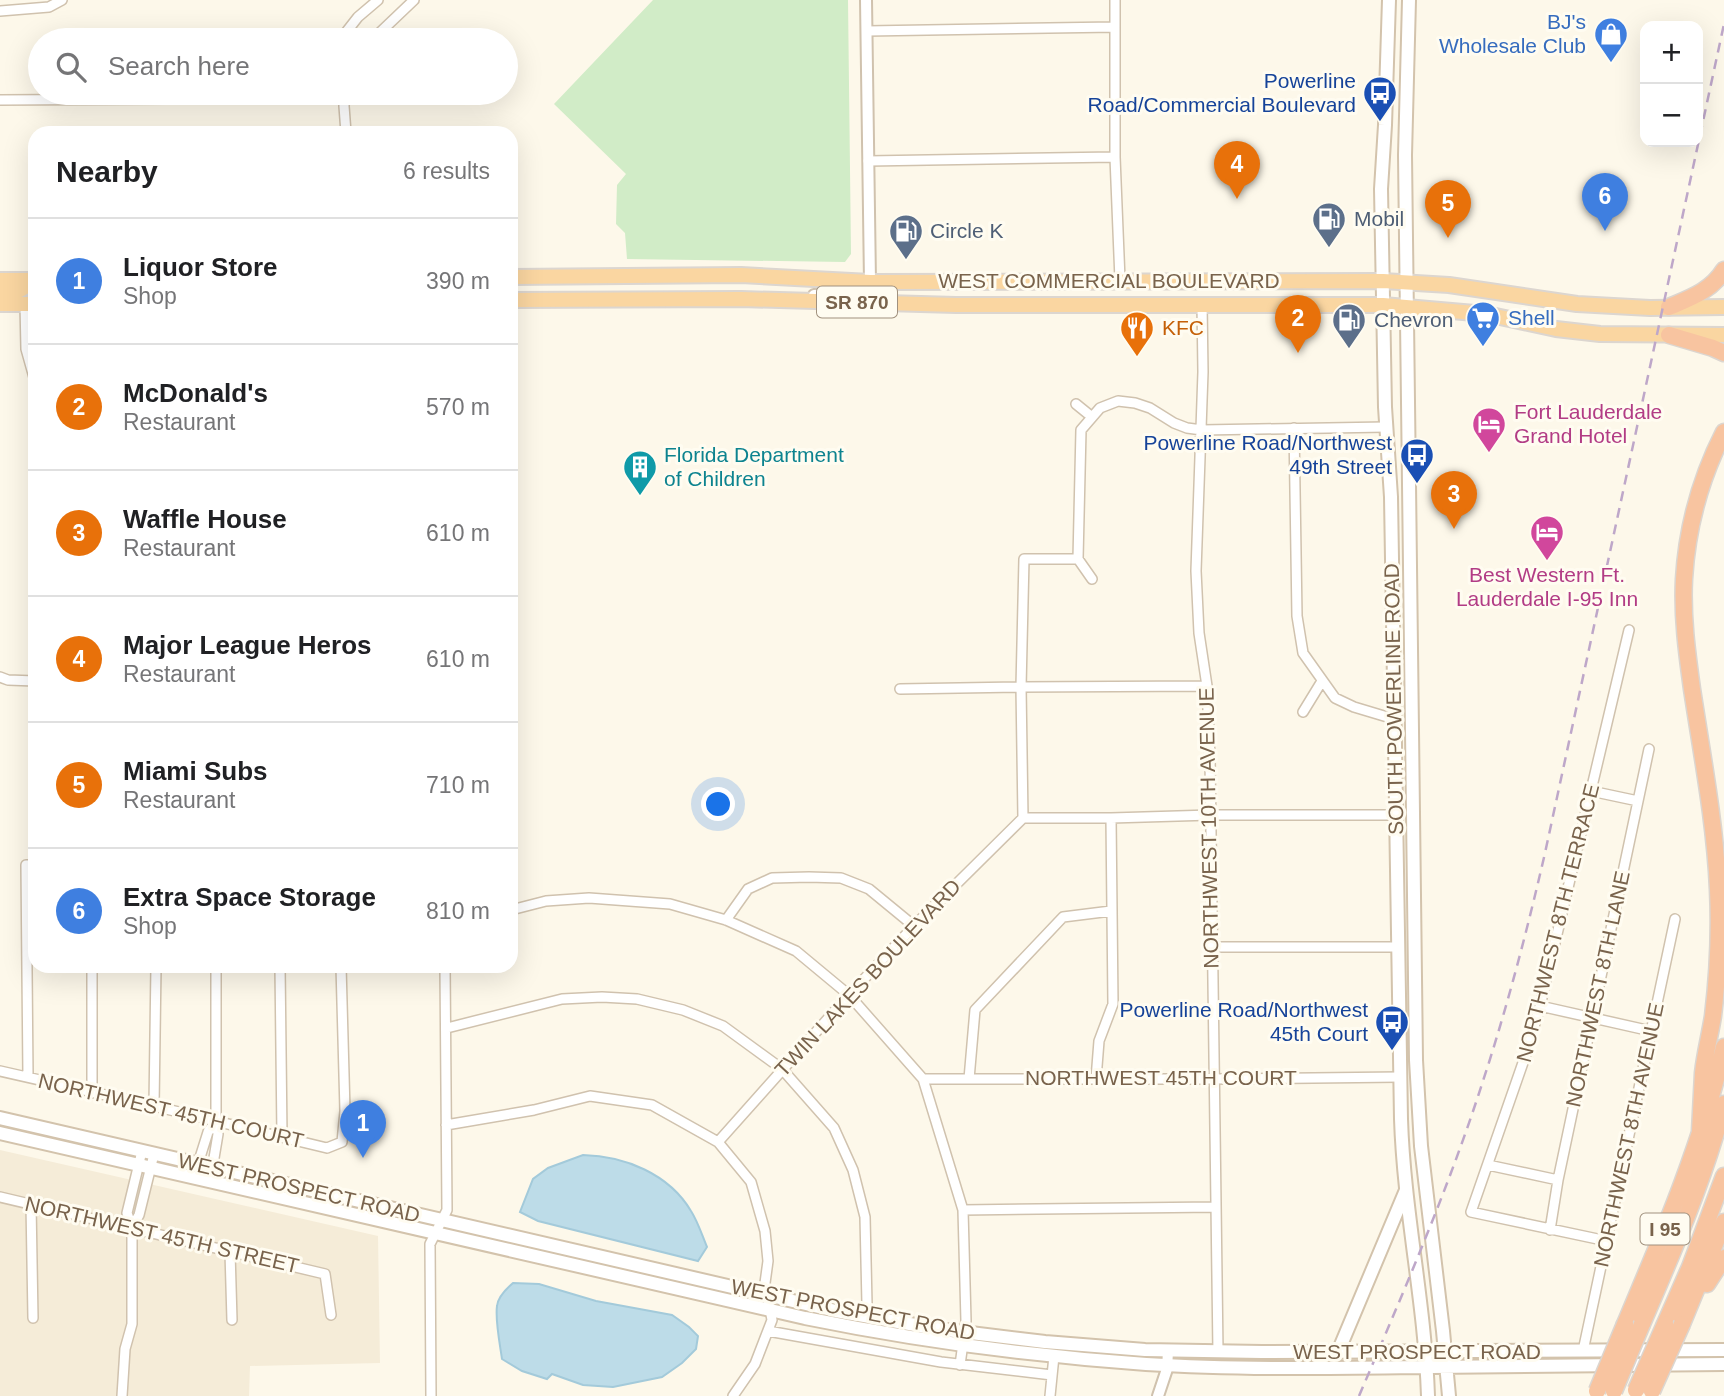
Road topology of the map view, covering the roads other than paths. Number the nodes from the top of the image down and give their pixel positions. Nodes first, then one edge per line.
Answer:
1 (62, 0) edge
2 (378, 0) edge
3 (414, 0) edge
4 (866, 0) edge
5 (1115, 0) edge
6 (1389, 0) edge
7 (1409, 0) edge
8 (0, 11) edge
9 (1115, 27) junction
10 (350, 28) edge
11 (385, 28) edge
12 (867, 31) junction
13 (0, 100) edge
14 (28, 100) edge
15 (344, 105) edge
16 (345, 126) edge
17 (1115, 157) junction
18 (869, 161) junction
19 (1724, 270) edge
20 (518, 277) edge
21 (0, 280) edge
22 (28, 280) edge
23 (1038, 281) junction
24 (1119, 281) junction
25 (1383, 281) junction
26 (870, 282) junction
27 (1406, 282) junction
28 (28, 284) edge
29 (0, 292) edge
30 (768, 299) junction
31 (518, 300) edge
32 (28, 302) edge
33 (897, 303) junction
34 (0, 304) edge
35 (1202, 304) junction
36 (1383, 305) junction
37 (1406, 306) junction
38 (1668, 307) junction
39 (1724, 307) edge
40 (28, 325) edge
41 (1669, 335) junction
42 (1724, 335) edge
43 (1724, 354) edge
44 (28, 359) edge
45 (1076, 404) dead end
46 (1092, 417) junction
47 (1387, 427) junction
48 (1294, 428) junction
49 (1202, 430) junction
50 (1724, 432) edge
51 (1078, 559) junction
52 (1092, 579) dead end
53 (1629, 630) dead end
54 (0, 677) edge
55 (28, 681) edge
56 (1322, 681) junction
57 (1207, 686) junction
58 (1021, 687) junction
59 (900, 689) dead end
60 (1303, 712) dead end
61 (1394, 719) junction
62 (1413, 724) junction
63 (1648, 749) dead end
64 (1591, 791) junction
65 (1638, 801) junction
66 (1211, 815) junction
67 (1396, 815) junction
68 (1023, 818) junction
69 (1111, 818) junction
70 (518, 908) edge
71 (1111, 911) junction
72 (1675, 919) dead end
73 (726, 920) junction
74 (1399, 921) junction
75 (914, 926) junction
76 (1212, 947) junction
77 (1399, 947) junction
78 (1415, 947) junction
79 (1415, 967) junction
80 (29, 973) edge
81 (92, 973) edge
82 (156, 973) edge
83 (216, 973) edge
84 (281, 973) edge
85 (341, 973) edge
86 (445, 973) edge
87 (849, 995) junction
88 (1540, 1006) junction
89 (1592, 1017) junction
90 (447, 1028) junction
91 (1651, 1031) junction
92 (1724, 1048) edge
93 (782, 1069) junction
94 (0, 1071) edge
95 (27, 1076) junction
96 (1400, 1077) junction
97 (923, 1079) junction
98 (969, 1079) junction
99 (1096, 1079) junction
100 (1214, 1079) junction
101 (92, 1093) junction
102 (1724, 1104) edge
103 (154, 1106) junction
104 (0, 1118) edge
105 (216, 1121) junction
106 (446, 1125) junction
107 (1700, 1131) junction
108 (0, 1133) edge
109 (282, 1136) junction
110 (718, 1142) junction
111 (148, 1153) junction
112 (198, 1164) junction
113 (1488, 1165) junction
114 (144, 1166) junction
115 (212, 1167) junction
116 (1724, 1175) edge
117 (194, 1178) junction
118 (1558, 1180) junction
119 (209, 1182) junction
120 (1406, 1190) junction
121 (0, 1197) edge
122 (31, 1204) junction
123 (1216, 1207) junction
124 (963, 1210) junction
125 (441, 1220) junction
126 (1724, 1222) edge
127 (132, 1227) junction
128 (1550, 1230) junction
129 (435, 1233) junction
130 (1607, 1241) junction
131 (230, 1252) junction
132 (1724, 1258) edge
133 (767, 1296) junction
134 (770, 1311) junction
135 (331, 1315) dead end
136 (866, 1316) junction
137 (33, 1318) dead end
138 (232, 1320) dead end
139 (1633, 1324) junction
140 (1673, 1324) junction
141 (768, 1331) junction
142 (964, 1339) junction
143 (1168, 1350) junction
144 (1724, 1350) edge
145 (1425, 1351) junction
146 (1445, 1351) junction
147 (1583, 1351) junction
148 (1218, 1352) junction
149 (1338, 1352) junction
150 (1054, 1356) junction
151 (1724, 1364) edge
152 (960, 1365) junction
153 (1167, 1365) junction
154 (1427, 1367) junction
155 (1447, 1367) junction
156 (1052, 1376) junction
157 (1604, 1393) edge
158 (1643, 1393) edge
159 (122, 1396) edge
160 (431, 1396) edge
161 (733, 1396) edge
162 (1050, 1396) edge
163 (1158, 1396) edge
164 (1429, 1396) edge
165 (1449, 1396) edge

1 - 8 street
2 - 10 street
3 - 11 street
4 - 12 street
5 - 9 street
6 - 25 main road, SOUTH POWERLINE ROAD
7 - 27 main road, SOUTH POWERLINE ROAD
9 - 12 street
9 - 17 street
12 - 18 street
13 - 14 street
15 - 16 street
17 - 18 street
17 - 24 street
18 - 26 street
19 - 38 highway
20 - 26 highway, WEST COMMERCIAL BOULEVARD / SR 870
21 - 22 highway
23 - 24 highway, WEST COMMERCIAL BOULEVARD / SR 870
23 - 26 highway, WEST COMMERCIAL BOULEVARD / SR 870
23 - 33 highway
24 - 25 highway, WEST COMMERCIAL BOULEVARD / SR 870
25 - 27 highway, WEST COMMERCIAL BOULEVARD / SR 870
25 - 36 main road, SOUTH POWERLINE ROAD
26 - 30 street, WEST COMMERCIAL BOULEVARD
27 - 37 main road, SOUTH POWERLINE ROAD
27 - 38 highway, WEST COMMERCIAL BOULEVARD / SR 870
28 - 29 highway
30 - 31 highway, WEST COMMERCIAL BOULEVARD / SR 870
30 - 33 highway, WEST COMMERCIAL BOULEVARD / SR 870
32 - 34 highway
33 - 35 highway, WEST COMMERCIAL BOULEVARD / SR 870
35 - 36 highway, WEST COMMERCIAL BOULEVARD / SR 870
35 - 49 street, NORTHWEST 10TH AVENUE
36 - 37 highway, WEST COMMERCIAL BOULEVARD / SR 870
36 - 47 main road, SOUTH POWERLINE ROAD
37 - 41 highway, WEST COMMERCIAL BOULEVARD / SR 870
37 - 62 main road, SOUTH POWERLINE ROAD
38 - 39 highway, WEST COMMERCIAL BOULEVARD / SR 870
40 - 44 street
41 - 42 highway, WEST COMMERCIAL BOULEVARD / SR 870
41 - 43 highway
45 - 46 street
46 - 49 street
46 - 51 street
47 - 48 street
47 - 61 main road, SOUTH POWERLINE ROAD
48 - 49 street
48 - 56 street
49 - 57 street, NORTHWEST 10TH AVENUE
50 - 107 highway
51 - 52 street
51 - 58 street
53 - 64 street, NORTHWEST 8TH TERRACE
54 - 55 street
56 - 60 street
56 - 61 street
57 - 58 street
57 - 66 street, NORTHWEST 10TH AVENUE
58 - 59 street
58 - 68 street
61 - 62 main road
61 - 67 main road, SOUTH POWERLINE ROAD
62 - 78 main road, SOUTH POWERLINE ROAD
63 - 65 street, NORTHWEST 8TH LANE
64 - 65 street
64 - 88 street, NORTHWEST 8TH TERRACE
65 - 89 street, NORTHWEST 8TH LANE
66 - 67 street
66 - 69 street
66 - 76 street, NORTHWEST 10TH AVENUE
67 - 74 main road, SOUTH POWERLINE ROAD
68 - 69 street
68 - 75 street, TWIN LAKES BOULEVARD
69 - 71 street
70 - 73 street
71 - 98 street
71 - 99 street
72 - 91 street, NORTHWEST 8TH AVENUE
73 - 75 street
73 - 87 street
74 - 77 main road, SOUTH POWERLINE ROAD
74 - 78 main road
75 - 87 street, TWIN LAKES BOULEVARD
76 - 77 street
76 - 100 street, NORTHWEST 10TH AVENUE
77 - 79 main road
77 - 96 main road, SOUTH POWERLINE ROAD
78 - 79 main road, SOUTH POWERLINE ROAD
79 - 146 main road, SOUTH POWERLINE ROAD
80 - 95 street
81 - 101 street
82 - 103 street
83 - 105 street
84 - 109 street
85 - 109 street, NORTHWEST 45TH COURT
86 - 90 street
87 - 93 street, TWIN LAKES BOULEVARD
87 - 97 street
88 - 89 street
88 - 113 street, NORTHWEST 8TH TERRACE
89 - 91 street
89 - 118 street, NORTHWEST 8TH LANE
90 - 93 street
90 - 106 street
91 - 130 street, NORTHWEST 8TH AVENUE
92 - 107 highway, I 95
93 - 110 street, TWIN LAKES BOULEVARD
93 - 136 street
94 - 95 street, NORTHWEST 45TH COURT
95 - 101 street, NORTHWEST 45TH COURT
96 - 100 street, NORTHWEST 45TH COURT
96 - 120 main road, SOUTH POWERLINE ROAD
97 - 98 street, NORTHWEST 45TH COURT
97 - 124 street
98 - 99 street, NORTHWEST 45TH COURT
99 - 100 street, NORTHWEST 45TH COURT
100 - 123 street, NORTHWEST 10TH AVENUE
101 - 103 street, NORTHWEST 45TH COURT
102 - 139 highway
103 - 105 street, NORTHWEST 45TH COURT
104 - 111 main road, WEST PROSPECT ROAD
105 - 109 street, NORTHWEST 45TH COURT
105 - 112 street
105 - 115 street
106 - 110 street
106 - 125 street
107 - 139 highway, I 95
108 - 114 main road, WEST PROSPECT ROAD
110 - 133 street
111 - 112 main road, WEST PROSPECT ROAD
111 - 114 street
112 - 115 main road, WEST PROSPECT ROAD
112 - 117 street
113 - 118 street
113 - 128 street, NORTHWEST 8TH TERRACE
114 - 117 main road, WEST PROSPECT ROAD
114 - 127 street
115 - 119 street
115 - 125 main road, WEST PROSPECT ROAD
116 - 140 highway
117 - 119 main road, WEST PROSPECT ROAD
118 - 128 street, NORTHWEST 8TH LANE
119 - 129 main road, WEST PROSPECT ROAD
120 - 145 main road, SOUTH POWERLINE ROAD
120 - 149 main road
121 - 122 street, NORTHWEST 45TH STREET
122 - 127 street, NORTHWEST 45TH STREET
122 - 137 street
123 - 124 street
123 - 148 street, NORTHWEST 10TH AVENUE
124 - 142 street
125 - 129 street
125 - 133 main road, WEST PROSPECT ROAD
126 - 140 highway, I 95
127 - 131 street, NORTHWEST 45TH STREET
127 - 159 street
128 - 130 street
129 - 134 main road, WEST PROSPECT ROAD
129 - 160 street
130 - 147 street, NORTHWEST 8TH AVENUE
131 - 135 street, NORTHWEST 45TH STREET
131 - 138 street
132 - 140 highway
133 - 134 street
133 - 136 main road, WEST PROSPECT ROAD
134 - 141 street
134 - 142 main road, WEST PROSPECT ROAD
136 - 142 main road, WEST PROSPECT ROAD
139 - 157 highway, bridge
140 - 158 highway, I 95, bridge
141 - 152 street
141 - 161 street
142 - 143 main road, WEST PROSPECT ROAD
142 - 150 main road, WEST PROSPECT ROAD
142 - 152 street
143 - 148 main road, WEST PROSPECT ROAD
143 - 153 street
144 - 147 main road, WEST PROSPECT ROAD
145 - 146 main road, WEST PROSPECT ROAD
145 - 149 main road, WEST PROSPECT ROAD
145 - 154 main road, SOUTH POWERLINE ROAD
146 - 147 main road, WEST PROSPECT ROAD
146 - 155 main road, SOUTH POWERLINE ROAD
148 - 149 main road, WEST PROSPECT ROAD
150 - 153 main road, WEST PROSPECT ROAD
150 - 156 street
151 - 155 main road, WEST PROSPECT ROAD
152 - 156 street
153 - 154 main road, WEST PROSPECT ROAD
153 - 163 street
154 - 155 main road, WEST PROSPECT ROAD
154 - 164 main road, SOUTH POWERLINE ROAD
155 - 165 main road, SOUTH POWERLINE ROAD
156 - 162 street

